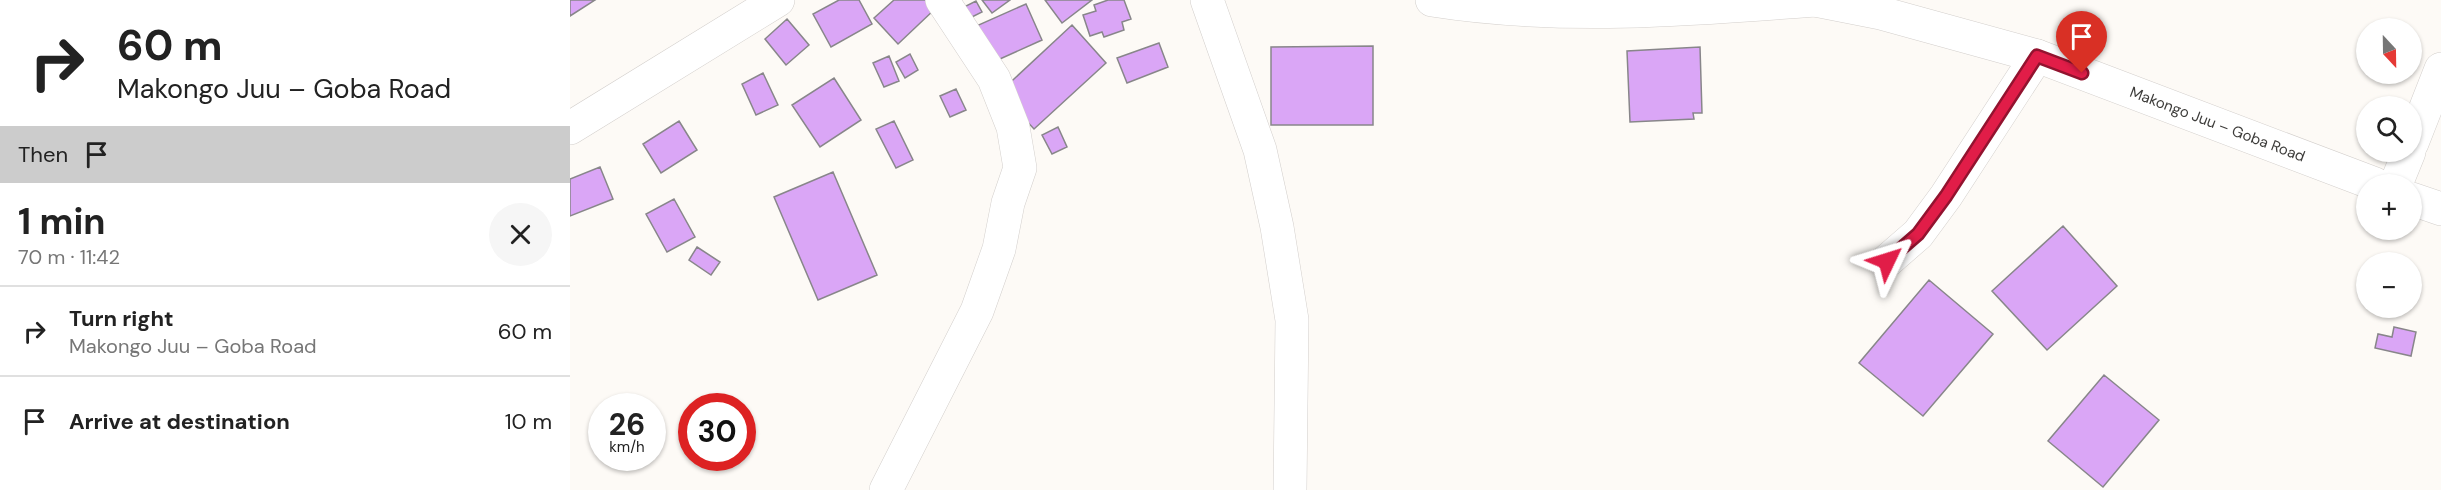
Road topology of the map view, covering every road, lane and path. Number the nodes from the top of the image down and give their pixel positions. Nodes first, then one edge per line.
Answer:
1 (778, 0) edge
2 (942, 0) edge
3 (1207, 0) edge
4 (1432, 0) edge
5 (1828, 1) edge
6 (2037, 56) junction
7 (2441, 69) edge
8 (2422, 117) edge
9 (570, 128) edge
10 (2356, 177) edge
11 (2422, 202) edge
12 (2441, 209) edge
13 (1887, 261) dead end
14 (886, 490) edge
15 (1290, 490) edge

1 - 9 street
2 - 14 street
3 - 15 street
4 - 5 street, Makongo Juu – Goba Road
5 - 6 street, Makongo Juu – Goba Road
6 - 10 street, Makongo Juu – Goba Road
6 - 13 street
7 - 8 street
11 - 12 street

